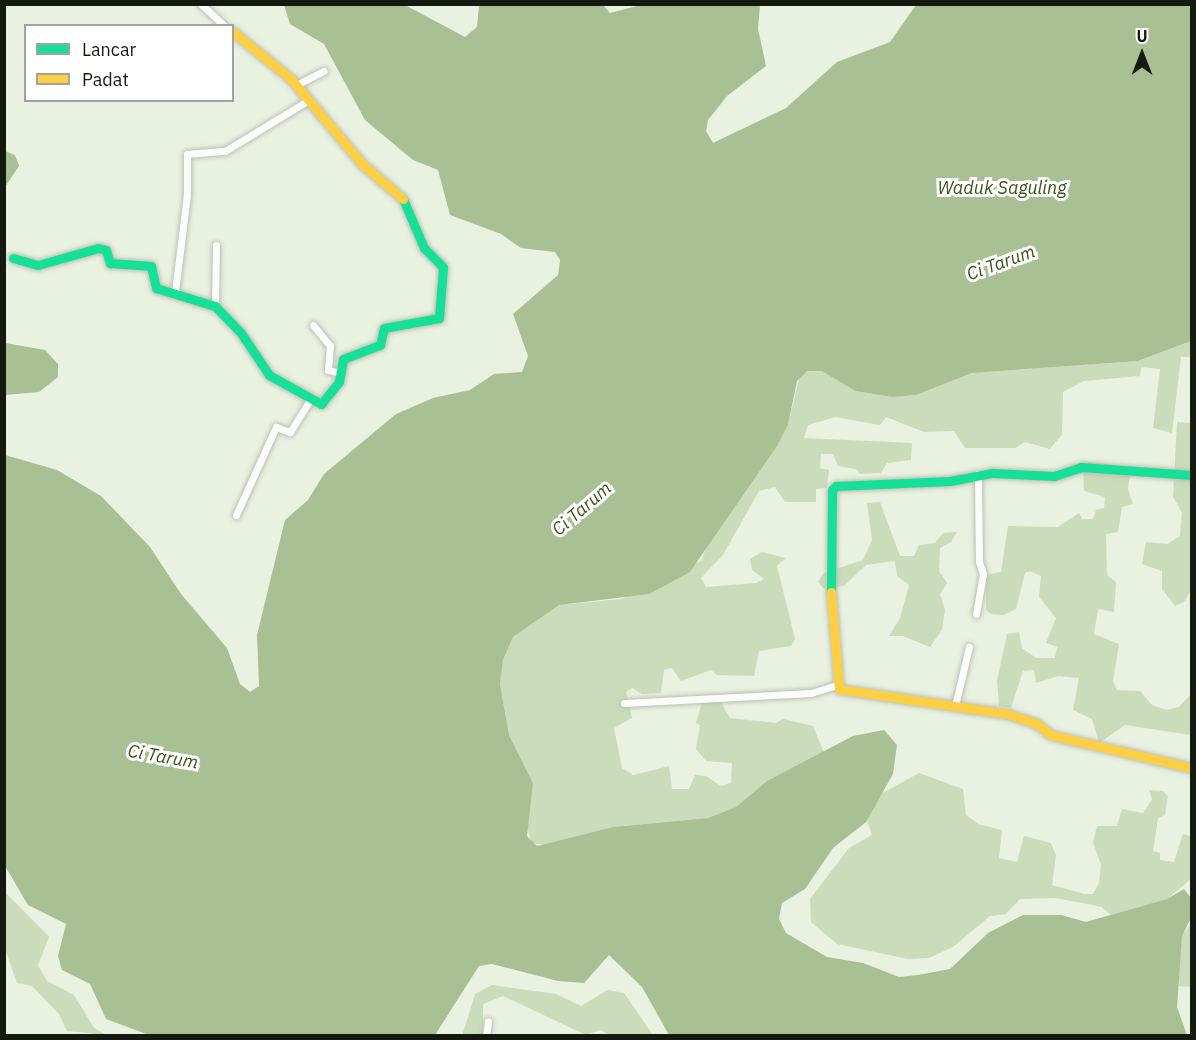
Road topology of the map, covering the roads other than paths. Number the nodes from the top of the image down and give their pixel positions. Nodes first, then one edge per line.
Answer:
1 (201, 4) edge
2 (223, 24) edge
3 (234, 34) edge
4 (324, 71) dead end
5 (296, 85) junction
6 (309, 100) junction
7 (216, 245) dead end
8 (13, 258) dead end
9 (175, 292) junction
10 (215, 306) junction
11 (313, 325) dead end
12 (341, 373) junction
13 (311, 399) junction
14 (978, 474) junction
15 (1191, 475) edge
16 (236, 515) dead end
17 (976, 614) dead end
18 (969, 647) dead end
19 (837, 685) junction
20 (624, 703) dead end
21 (955, 706) junction
22 (1191, 768) edge
23 (488, 1021) dead end
24 (486, 1035) edge

1 - 2 street
3 - 5 street
4 - 5 street
5 - 6 street
6 - 9 street
6 - 12 street
7 - 10 street
8 - 9 street
9 - 10 street
10 - 13 street
11 - 12 street
12 - 13 street
13 - 16 street
14 - 15 street
14 - 17 street
14 - 19 street
18 - 21 street
19 - 20 street
19 - 21 street
21 - 22 street
23 - 24 street

